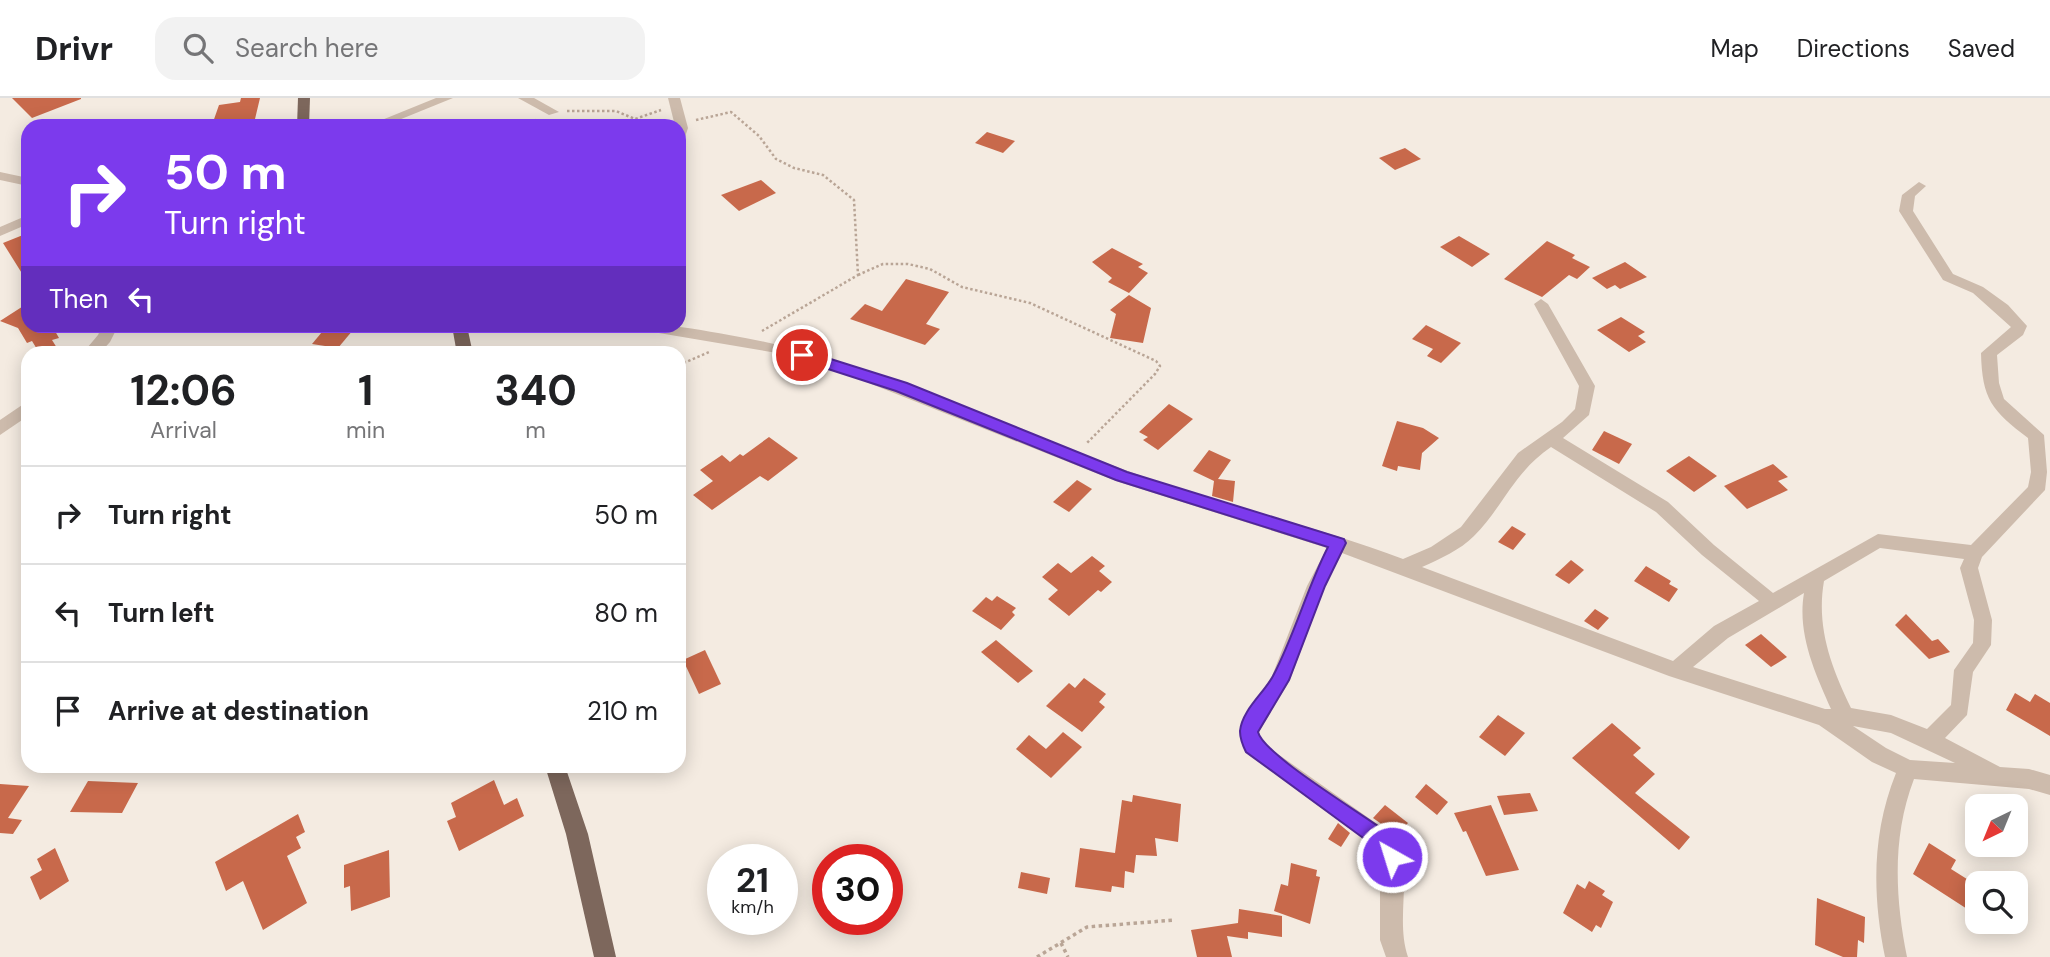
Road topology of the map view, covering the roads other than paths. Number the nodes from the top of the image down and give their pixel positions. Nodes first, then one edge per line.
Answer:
1 (304, 98) edge
2 (447, 98) edge
3 (524, 98) edge
4 (674, 101) edge
5 (553, 112) road end
6 (303, 119) edge
7 (392, 119) edge
8 (677, 119) edge
9 (0, 176) edge
10 (21, 180) edge
11 (1919, 186) dead end
12 (21, 222) edge
13 (0, 232) edge
14 (1541, 304) dead end
15 (686, 332) edge
16 (21, 412) edge
17 (0, 429) edge
18 (1551, 439) junction
19 (1338, 543) junction
20 (1975, 553) junction
21 (1404, 567) junction
22 (1815, 580) junction
23 (1772, 604) junction
24 (1676, 670) junction
25 (1835, 716) junction
26 (1929, 741) junction
27 (1908, 769) junction
28 (557, 773) edge
29 (1998, 776) junction
30 (2050, 785) edge
31 (605, 957) edge
32 (1397, 957) edge
33 (1896, 957) edge

1 - 6 main road
2 - 7 street
3 - 5 street
4 - 8 street
9 - 10 street
11 - 20 street
12 - 13 street
14 - 18 street
15 - 19 street
16 - 17 street
18 - 21 street
18 - 23 street
19 - 21 street
19 - 32 street
20 - 22 street
20 - 26 street
21 - 24 street
22 - 23 street
22 - 25 street
23 - 24 street
24 - 25 street
25 - 26 street
25 - 27 street
26 - 29 street
27 - 29 street
27 - 33 street
28 - 31 main road
29 - 30 street

